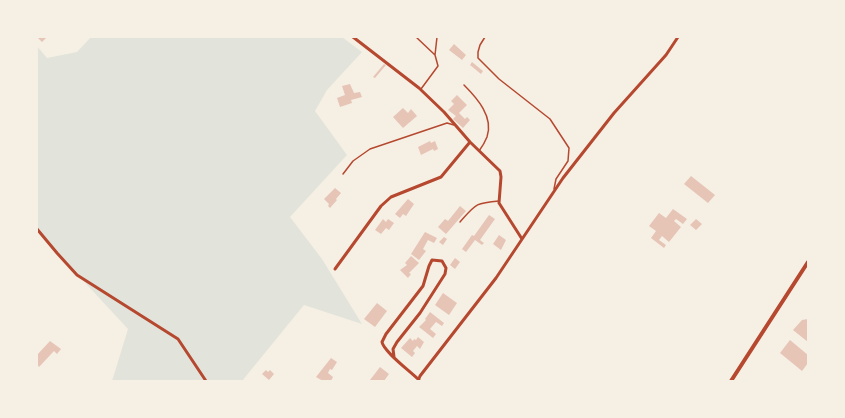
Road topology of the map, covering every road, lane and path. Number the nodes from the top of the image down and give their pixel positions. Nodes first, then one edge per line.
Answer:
1 (353, 37) edge
2 (416, 37) edge
3 (437, 37) edge
4 (485, 37) edge
5 (678, 37) edge
6 (435, 56) junction
7 (464, 85) dead end
8 (420, 89) junction
9 (454, 125) junction
10 (470, 142) junction
11 (479, 151) junction
12 (343, 174) dead end
13 (554, 193) junction
14 (499, 201) junction
15 (460, 222) dead end
16 (37, 229) edge
17 (522, 239) junction
18 (808, 262) edge
19 (335, 269) dead end
20 (394, 357) junction
21 (418, 380) edge
22 (206, 381) edge
23 (731, 381) edge

1 - 8 street
2 - 6 lane
3 - 6 lane
4 - 13 lane
5 - 13 street
6 - 8 lane
7 - 11 lane
8 - 9 street
9 - 10 street
9 - 12 lane
10 - 11 street
10 - 19 street
11 - 14 street
13 - 17 street
14 - 15 lane
14 - 17 street
16 - 22 street
17 - 21 street
18 - 23 main road
20 - 20 street
20 - 21 street

